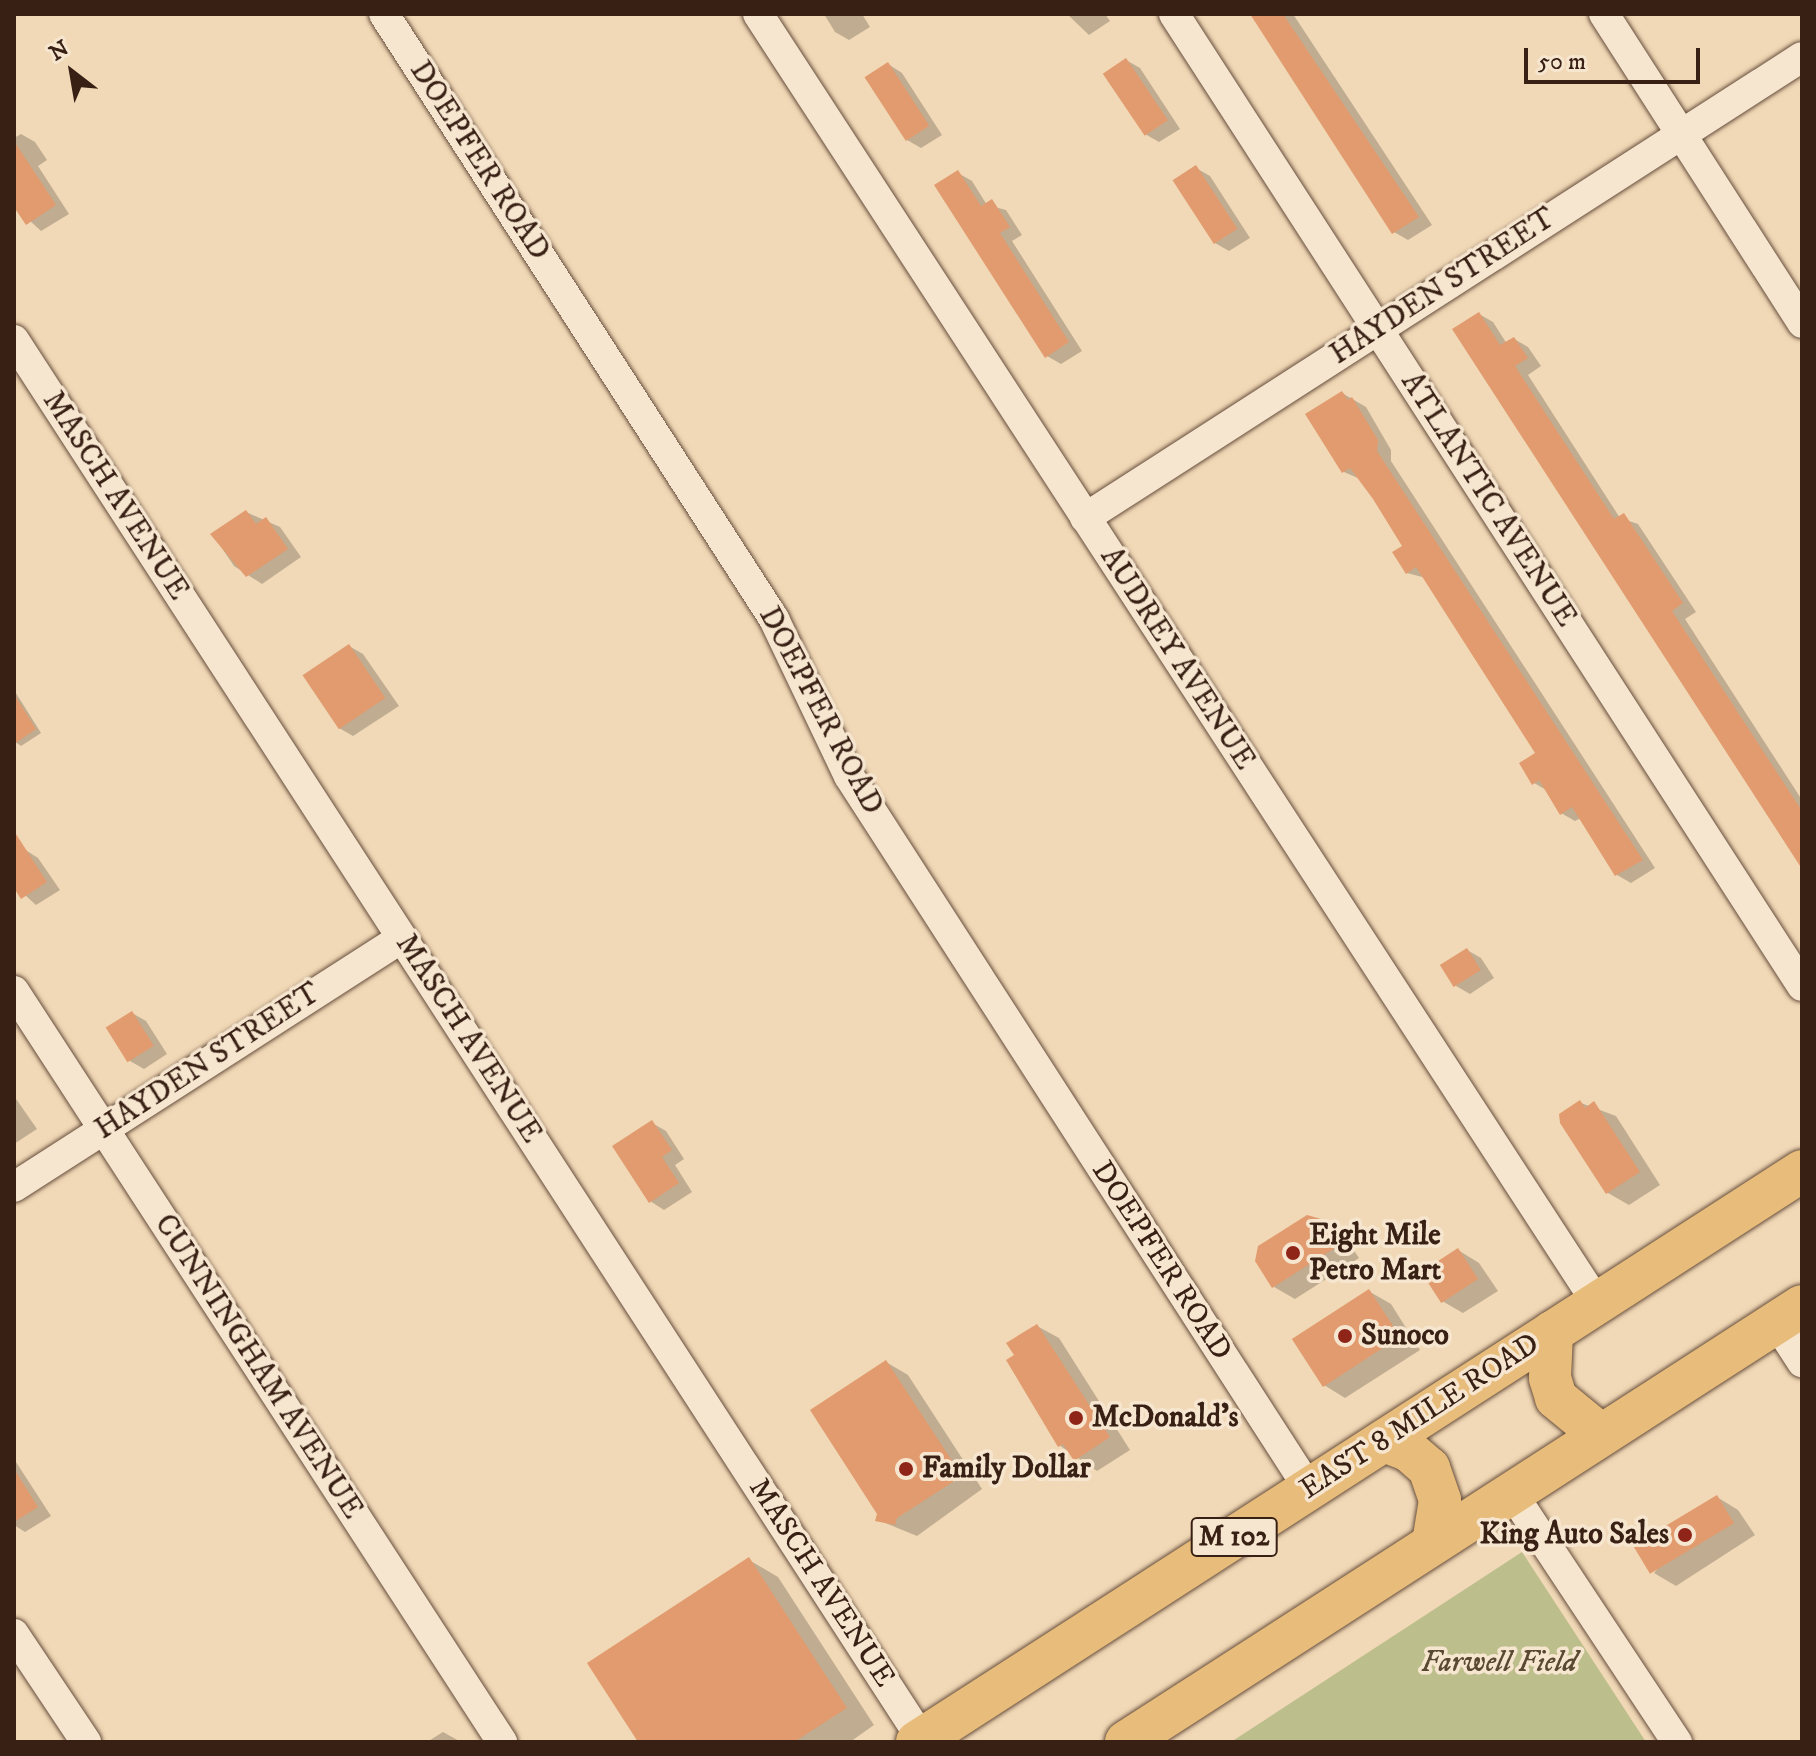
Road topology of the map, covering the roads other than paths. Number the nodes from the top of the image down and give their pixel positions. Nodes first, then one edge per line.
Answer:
1 (384, 14) edge
2 (758, 14) edge
3 (1174, 14) edge
4 (1604, 14) edge
5 (1802, 57) edge
6 (1681, 133) junction
7 (1802, 323) edge
8 (1377, 330) junction
9 (14, 340) edge
10 (1085, 518) junction
11 (402, 938) junction
12 (1802, 986) edge
13 (14, 991) edge
14 (104, 1129) junction
15 (1802, 1171) edge
16 (14, 1187) edge
17 (1597, 1303) junction
18 (1789, 1314) edge
19 (1552, 1332) junction
20 (1802, 1362) edge
21 (1601, 1435) junction
22 (1384, 1441) junction
23 (1309, 1489) junction
24 (1512, 1493) junction
25 (1433, 1543) junction
26 (14, 1634) edge
27 (920, 1740) edge
28 (86, 1742) edge
29 (502, 1742) edge
30 (1126, 1742) edge
31 (1677, 1742) edge

1 - 23 street, DOEPFER ROAD
2 - 10 street, AUDREY AVENUE
3 - 8 street, ATLANTIC AVENUE
4 - 6 street
5 - 6 street, HAYDEN STREET
6 - 7 street
6 - 8 street, HAYDEN STREET
8 - 10 street, HAYDEN STREET
8 - 12 street, ATLANTIC AVENUE
9 - 11 street, MASCH AVENUE
10 - 17 street, AUDREY AVENUE
11 - 14 street, HAYDEN STREET
11 - 27 street, MASCH AVENUE
13 - 14 street, CUNNINGHAM AVENUE
14 - 16 street, HAYDEN STREET
14 - 29 street, CUNNINGHAM AVENUE
15 - 17 highway, EAST 8 MILE ROAD / M 102
17 - 19 highway, EAST 8 MILE ROAD / M 102
18 - 20 street
18 - 21 highway
19 - 21 highway
19 - 22 highway, EAST 8 MILE ROAD / M 102
21 - 24 highway
22 - 23 highway, EAST 8 MILE ROAD / M 102
22 - 25 highway
23 - 27 highway, EAST 8 MILE ROAD / M 102
24 - 25 highway
24 - 31 street
25 - 30 highway
26 - 28 street

